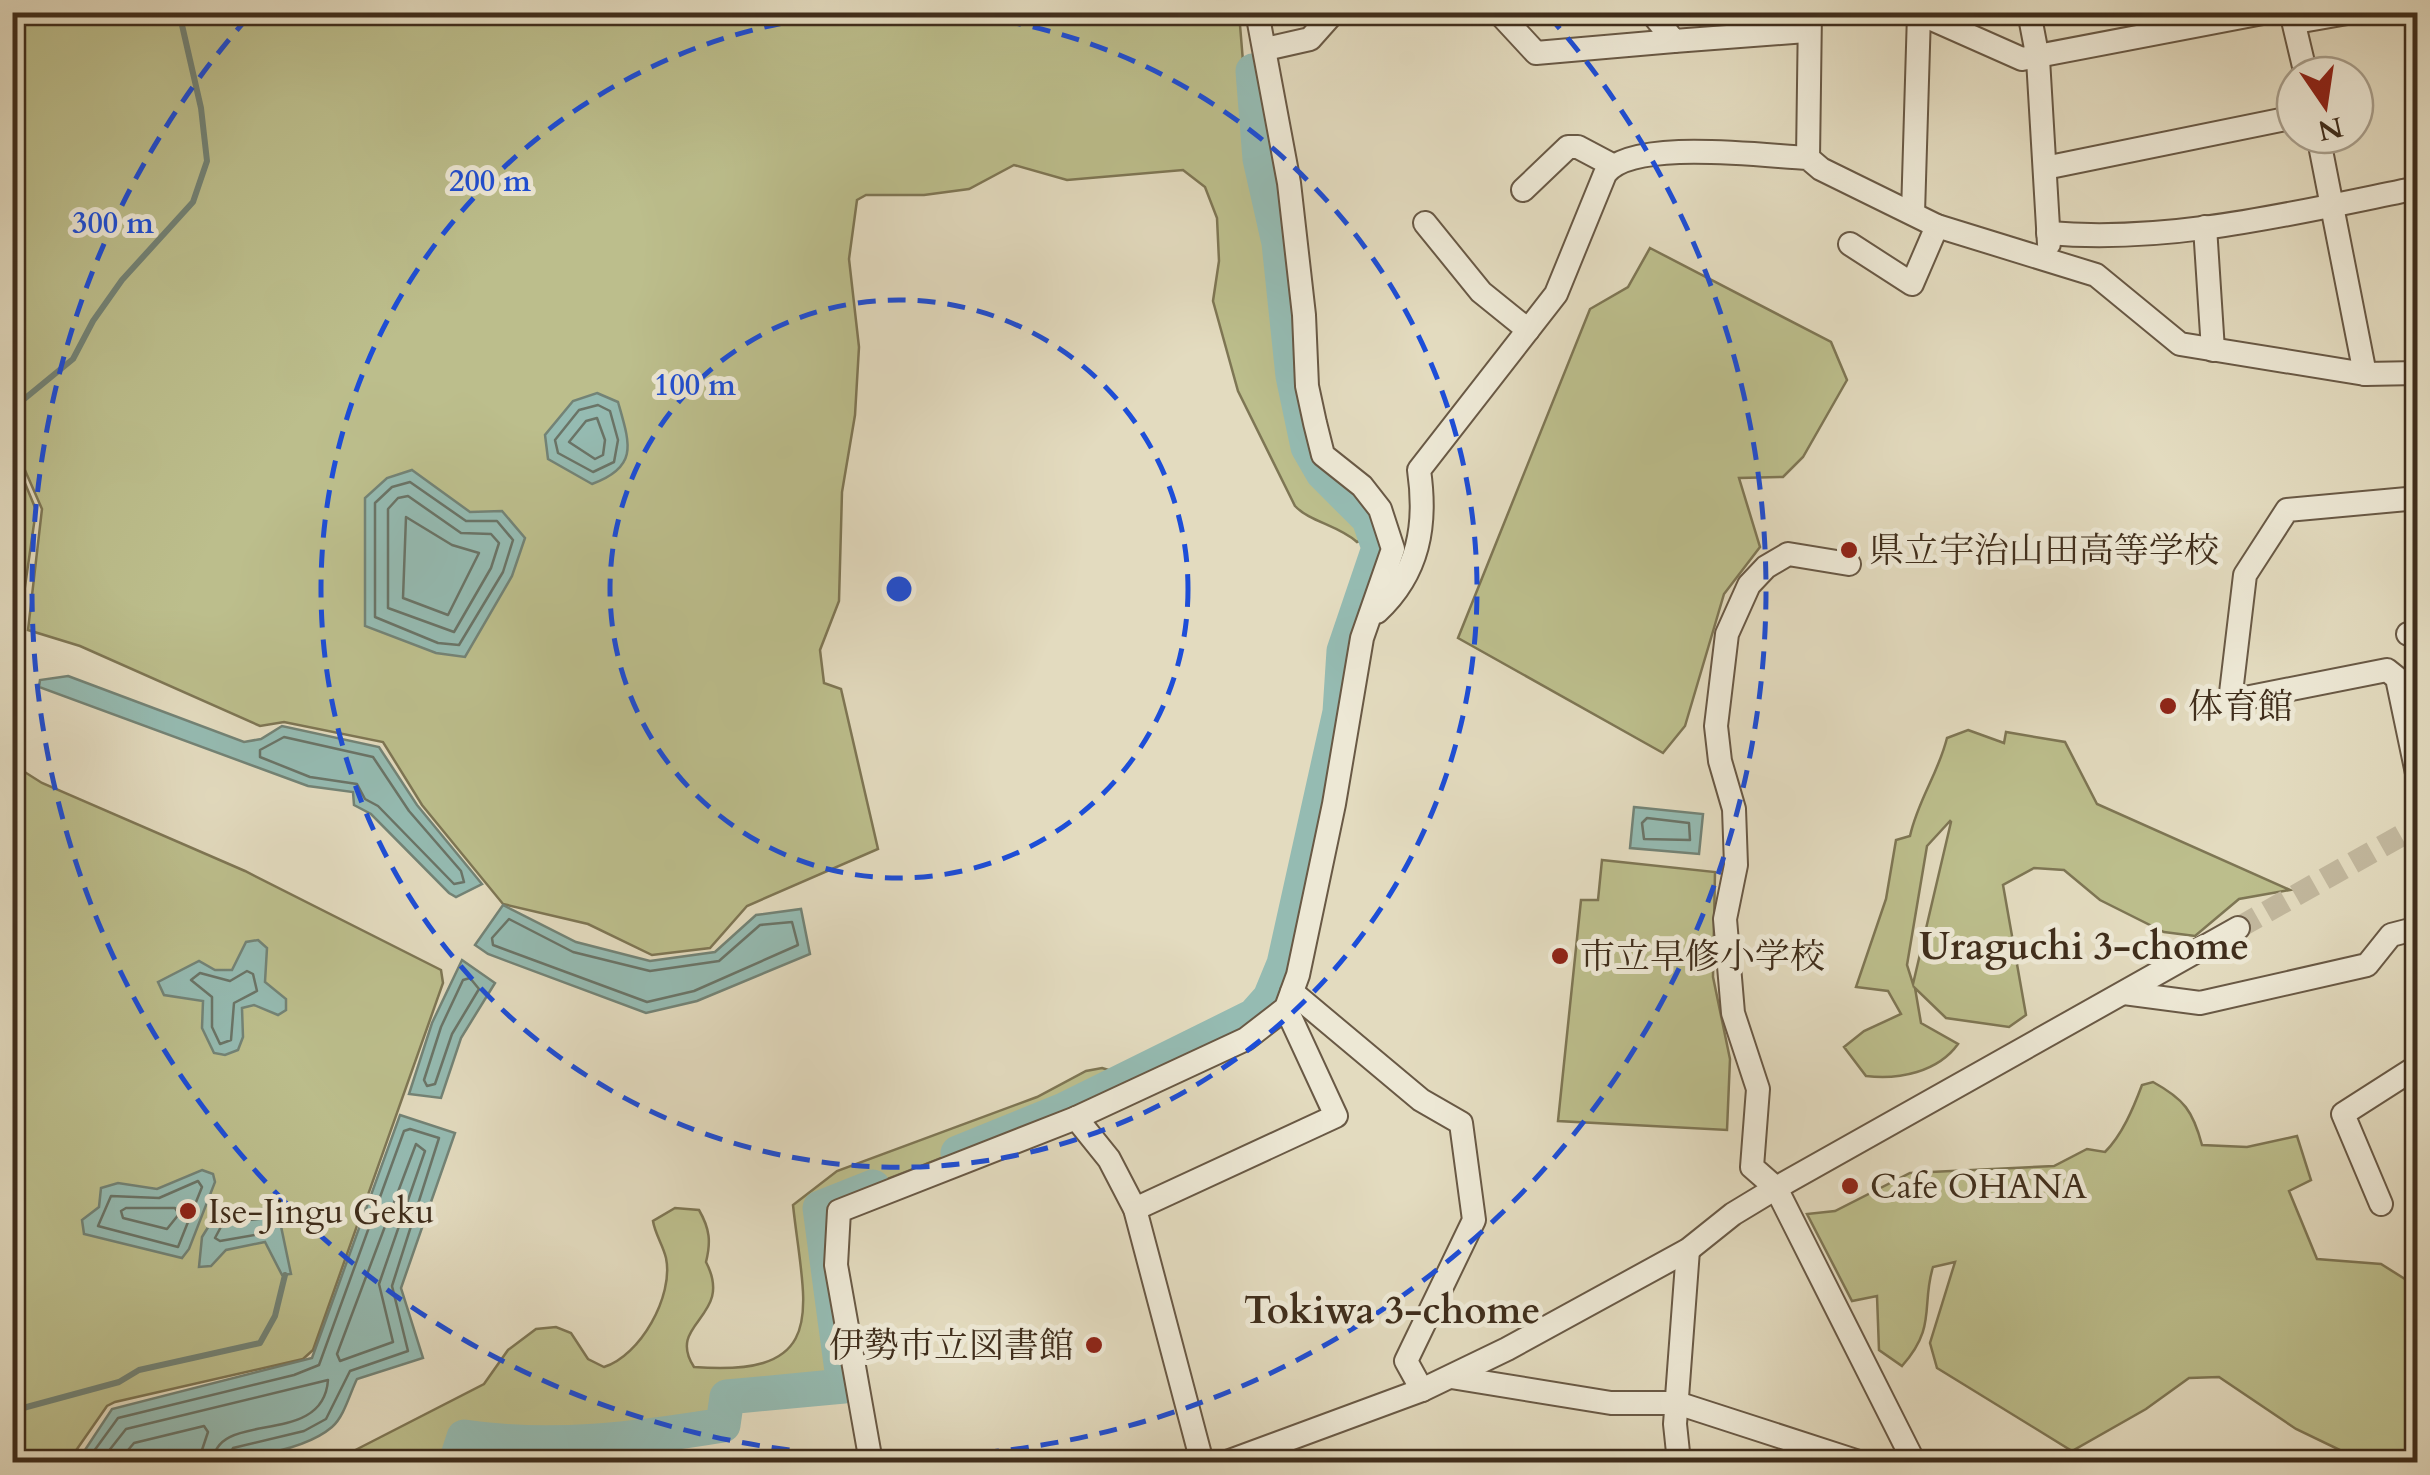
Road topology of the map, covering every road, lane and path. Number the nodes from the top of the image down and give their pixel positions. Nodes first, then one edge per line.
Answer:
1 (1258, 12) edge
2 (1334, 12) edge
3 (1498, 12) edge
4 (1651, 12) edge
5 (2029, 12) edge
6 (2268, 12) edge
7 (2353, 12) edge
8 (1917, 13) edge
9 (2294, 17) edge
10 (1808, 22) edge
11 (1674, 41) junction
12 (1266, 49) junction
13 (2302, 55) edge
14 (2038, 59) junction
15 (2275, 122) edge
16 (2322, 155) edge
17 (1808, 158) junction
18 (1612, 165) junction
19 (2045, 168) junction
20 (2418, 188) edge
21 (1523, 190) dead end
22 (2332, 204) junction
23 (1913, 214) junction
24 (1425, 223) dead end
25 (1937, 226) junction
26 (2206, 227) junction
27 (2048, 233) junction
28 (1850, 244) dead end
29 (2049, 258) junction
30 (1528, 330) junction
31 (2213, 350) junction
32 (2418, 372) edge
33 (2364, 374) junction
34 (2418, 498) edge
35 (1849, 564) dead end
36 (1367, 622) junction
37 (2418, 778) edge
38 (2238, 928) tunnel mouth
39 (2418, 928) edge
40 (2124, 993) junction
41 (1289, 1000) junction
42 (2418, 1066) edge
43 (1076, 1118) junction
44 (1776, 1188) junction
45 (2381, 1204) dead end
46 (1135, 1209) junction
47 (1688, 1250) junction
48 (1450, 1377) junction
49 (1422, 1390) junction
50 (1676, 1403) junction
51 (1280, 1454) edge
52 (870, 1462) edge
53 (1202, 1462) edge
54 (1228, 1462) edge
55 (1679, 1462) edge
56 (1859, 1462) edge
57 (1914, 1462) edge

1 - 12 street
2 - 12 street
3 - 11 street
4 - 11 street
5 - 14 street
6 - 14 street
7 - 9 street
8 - 14 street
8 - 23 street
9 - 13 street
10 - 11 street
10 - 17 street
12 - 36 street
14 - 19 street
15 - 19 street
16 - 22 street
17 - 18 street
17 - 23 street
18 - 21 street
18 - 30 street
19 - 27 street
20 - 22 street
22 - 26 street
22 - 33 street
23 - 25 street
24 - 30 street
25 - 28 street
25 - 29 street
26 - 27 street
26 - 31 street
27 - 29 street
29 - 31 street
30 - 36 street
31 - 33 street
32 - 33 street
34 - 37 street
35 - 44 street
36 - 41 street
38 - 40 street
39 - 40 street
40 - 44 street
41 - 43 street
41 - 46 street
41 - 49 street
42 - 45 street
43 - 46 street
43 - 52 street
44 - 47 street
44 - 57 street
46 - 53 street
47 - 48 street
47 - 50 street
48 - 49 street
48 - 50 street
49 - 51 street
50 - 55 street
50 - 56 street
51 - 54 street

